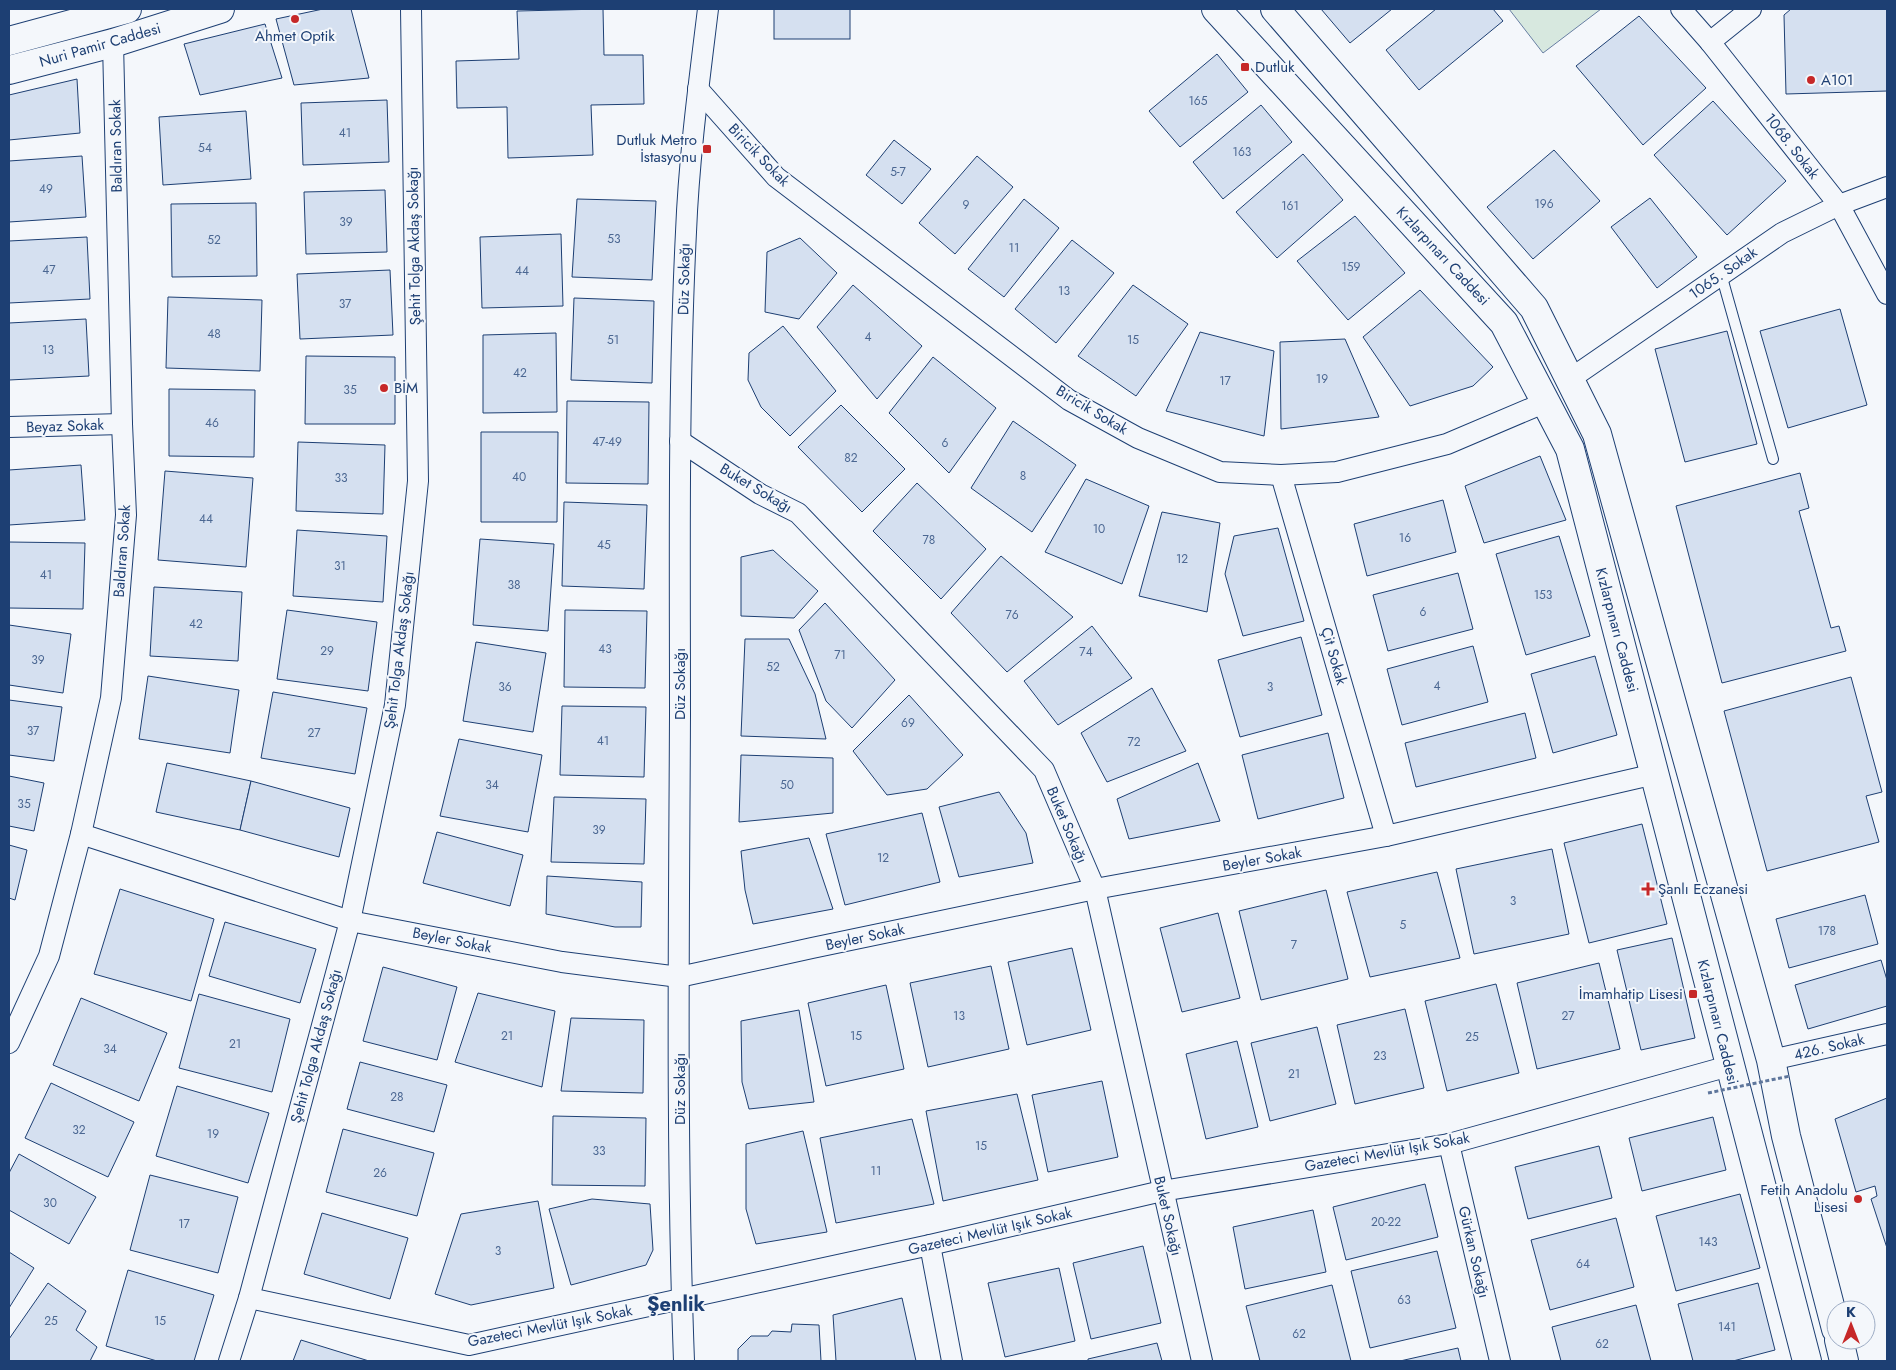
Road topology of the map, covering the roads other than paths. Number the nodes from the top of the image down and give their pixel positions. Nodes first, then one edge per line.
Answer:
1 (127, 9) edge
2 (220, 9) edge
3 (411, 9) edge
4 (708, 9) edge
5 (1216, 9) edge
6 (1275, 9) edge
7 (1682, 9) edge
8 (1751, 9) edge
9 (101, 11) edge
10 (9, 41) edge
11 (1710, 42) junction
12 (113, 43) junction
13 (9, 70) edge
14 (698, 89) junction
15 (1887, 187) edge
16 (1839, 205) junction
17 (1721, 274) junction
18 (1887, 294) edge
19 (1570, 379) junction
20 (1546, 402) junction
21 (122, 424) junction
22 (9, 428) edge
23 (680, 441) junction
24 (1773, 459) dead end
25 (1282, 475) junction
26 (1655, 774) junction
27 (81, 834) junction
28 (1386, 836) junction
29 (1095, 889) junction
30 (350, 920) junction
31 (679, 977) junction
32 (1887, 1034) edge
33 (9, 1043) edge
34 (1729, 1066) junction
35 (1780, 1068) junction
36 (1449, 1144) junction
37 (1162, 1191) junction
38 (930, 1245) junction
39 (249, 1298) junction
40 (682, 1299) junction
41 (1828, 1300) edge
42 (468, 1353) edge
43 (229, 1361) edge
44 (684, 1361) edge
45 (952, 1361) edge
46 (1202, 1361) edge
47 (1500, 1361) edge
48 (1807, 1361) edge

1 - 9 main road, Nuri Pamir Caddesi
2 - 12 main road, Nuri Pamir Caddesi
3 - 30 street, Şehit Tolga Akdaş Sokağı
4 - 14 street, Düz Sokağı
5 - 20 main road, Kızlarpınarı Caddesi
6 - 19 main road
7 - 11 street, 1068. Sokak
8 - 11 street
9 - 10 main road, Nuri Pamir Caddesi
11 - 16 street, 1068. Sokak
12 - 13 main road, Nuri Pamir Caddesi
12 - 21 street, Baldıran Sokak
14 - 23 street, Düz Sokağı
14 - 25 street, Biricik Sokak
15 - 16 street, 1065. Sokak
16 - 17 street, 1065. Sokak
16 - 18 street, 1068. Sokak
17 - 19 street, 1065. Sokak
17 - 24 lane
19 - 35 main road
20 - 25 street, Biricik Sokak
20 - 26 main road, Kızlarpınarı Caddesi
21 - 22 street, Beyaz Sokak
21 - 27 street, Baldıran Sokak
23 - 29 street, Buket Sokağı
23 - 31 street, Düz Sokağı
25 - 28 street, Çit Sokak
26 - 28 street, Beyler Sokak
26 - 34 main road, Kızlarpınarı Caddesi
27 - 30 street, Beyler Sokak
27 - 33 street, Baldıran Sokak
28 - 29 street, Beyler Sokak
29 - 31 street, Beyler Sokak
29 - 37 street, Buket Sokağı
30 - 31 street, Beyler Sokak
30 - 39 street, Şehit Tolga Akdaş Sokağı
31 - 40 street, Düz Sokağı
32 - 35 street, 426. Sokak
34 - 36 street, Gazeteci Mevlüt Işık Sokak
34 - 48 main road, Kızlarpınarı Caddesi
35 - 41 main road
36 - 37 street, Gazeteci Mevlüt Işık Sokak
36 - 47 street, Gürkan Sokağı
37 - 38 street, Gazeteci Mevlüt Işık Sokak
37 - 46 street, Buket Sokağı
38 - 40 street, Gazeteci Mevlüt Işık Sokak
38 - 45 street
39 - 42 street, Gazeteci Mevlüt Işık Sokak
39 - 43 street, Şehit Tolga Akdaş Sokağı
40 - 42 street, Gazeteci Mevlüt Işık Sokak
40 - 44 street, Düz Sokağı

